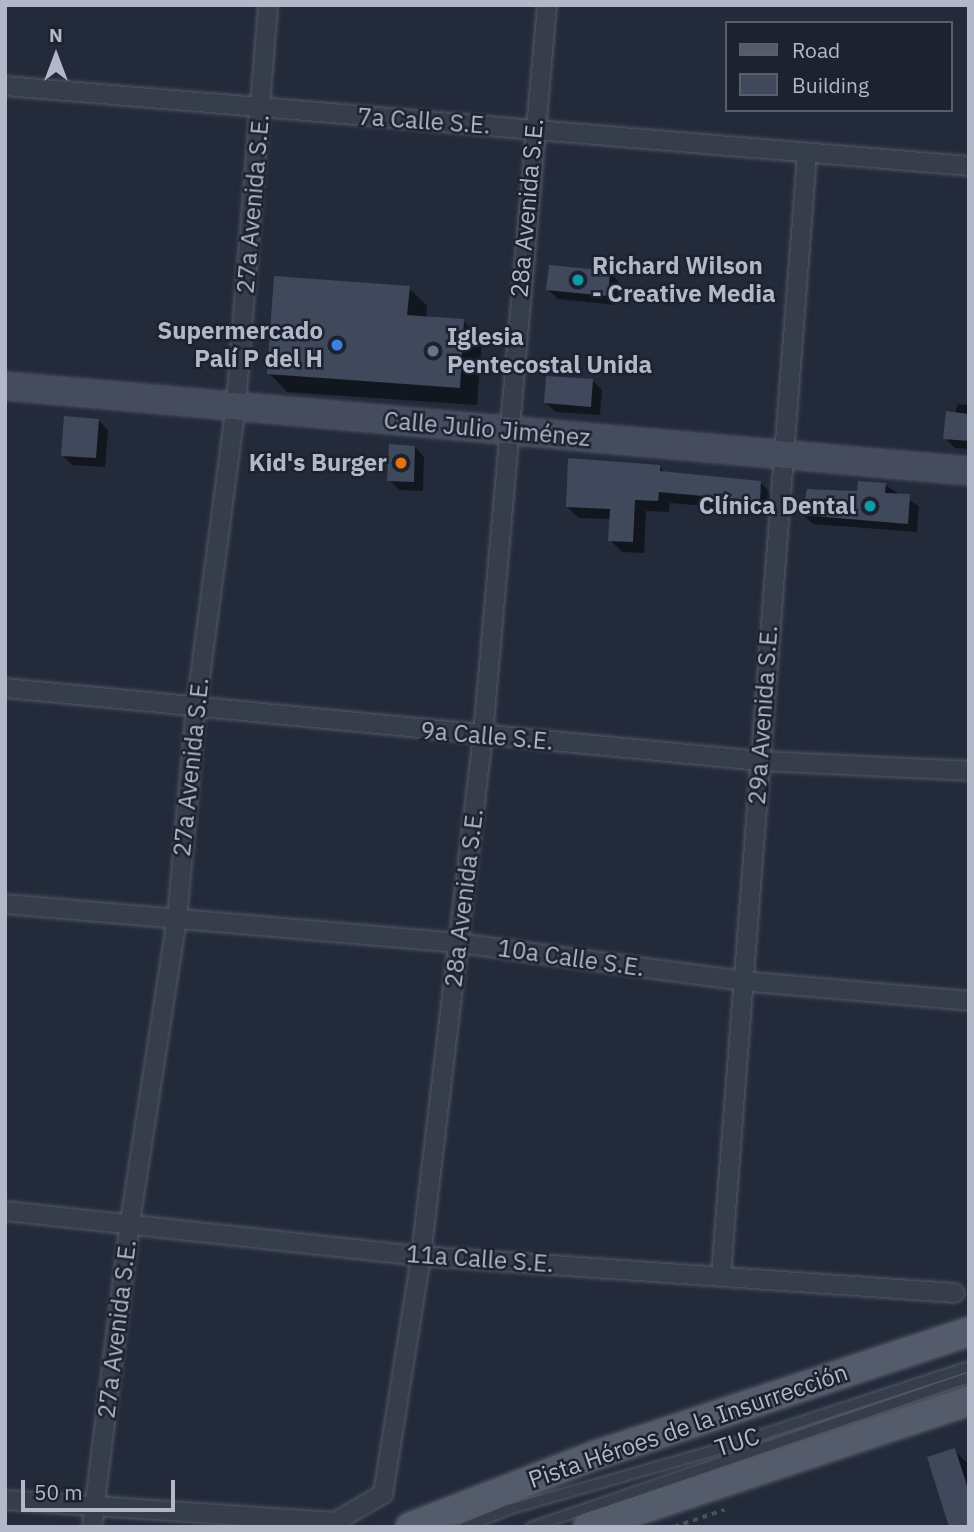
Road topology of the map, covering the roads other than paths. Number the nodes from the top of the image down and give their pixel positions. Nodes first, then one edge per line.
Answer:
1 (268, 5) edge
2 (547, 5) edge
3 (5, 86) edge
4 (261, 110) junction
5 (533, 128) junction
6 (807, 155) junction
7 (969, 166) edge
8 (5, 386) edge
9 (236, 404) junction
10 (509, 432) junction
11 (784, 456) junction
12 (969, 471) edge
13 (5, 688) edge
14 (196, 708) junction
15 (483, 735) junction
16 (760, 761) junction
17 (969, 772) edge
18 (5, 904) edge
19 (177, 919) junction
20 (459, 943) junction
21 (742, 981) junction
22 (969, 1001) edge
23 (5, 1211) edge
24 (130, 1222) junction
25 (421, 1256) junction
26 (721, 1276) junction
27 (955, 1293) dead end
28 (969, 1332) edge
29 (969, 1366) edge
30 (969, 1377) edge
31 (969, 1401) edge
32 (5, 1500) edge
33 (95, 1508) junction
34 (92, 1527) edge
35 (410, 1527) edge
36 (464, 1527) edge
37 (530, 1527) edge
38 (588, 1527) edge

1 - 4 street, 27a Avenida S.E.
2 - 5 street, 28a Avenida S.E.
3 - 4 street, 7a Calle S.E.
4 - 5 street, 7a Calle S.E.
4 - 9 street, 27a Avenida S.E.
5 - 6 street, 7a Calle S.E.
5 - 10 street, 28a Avenida S.E.
6 - 7 street, 7a Calle S.E.
6 - 11 street, 29a Avenida S.E.
8 - 9 main road, Calle Julio Jiménez
9 - 10 main road, Calle Julio Jiménez
9 - 14 street, 27a Avenida S.E.
10 - 11 main road, Calle Julio Jiménez
10 - 15 street, 28a Avenida S.E.
11 - 12 main road, Calle Julio Jiménez
11 - 16 street, 29a Avenida S.E.
13 - 14 street, 9a Calle S.E.
14 - 15 street, 9a Calle S.E.
14 - 19 street, 27a Avenida S.E.
15 - 16 street, 9a Calle S.E.
15 - 20 street, 28a Avenida S.E.
16 - 17 street, 9a Calle S.E.
16 - 21 street, 29a Avenida S.E.
18 - 19 street, 10a Calle S.E.
19 - 20 street, 10a Calle S.E.
19 - 24 street, 27a Avenida S.E.
20 - 21 street, 10a Calle S.E.
20 - 25 street, 28a Avenida S.E.
21 - 22 street, 10a Calle S.E.
21 - 26 street, 29a Avenida S.E.
23 - 24 street, 11a Calle S.E.
24 - 25 street, 11a Calle S.E.
24 - 33 street, 27a Avenida S.E.
25 - 26 street, 11a Calle S.E.
25 - 33 street, 28a Avenida S.E.
26 - 27 street, 11a Calle S.E.
28 - 35 main road, Pista Héroes de la Insurrección
29 - 36 lane, TUC
30 - 37 lane, TUC
31 - 38 main road
32 - 33 street, 28a Avenida S.E.
33 - 34 street, 27a Avenida S.E.

